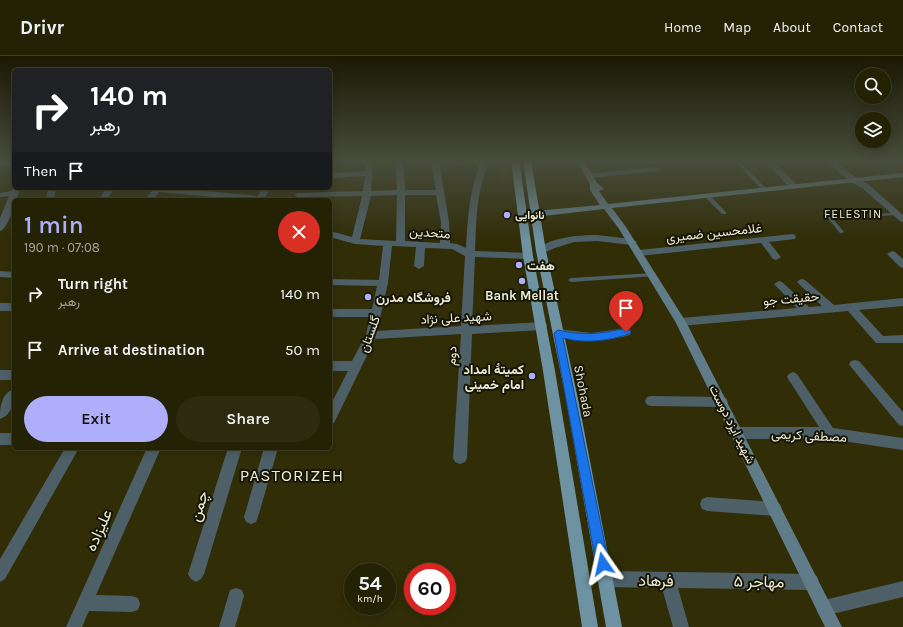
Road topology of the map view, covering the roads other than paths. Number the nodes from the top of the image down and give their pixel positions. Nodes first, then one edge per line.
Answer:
1 (368, 187) edge
2 (401, 187) edge
3 (440, 187) edge
4 (477, 187) edge
5 (519, 187) edge
6 (531, 187) edge
7 (594, 187) edge
8 (762, 187) edge
9 (787, 187) edge
10 (866, 187) edge
11 (764, 189) junction
12 (197, 190) edge
13 (229, 190) edge
14 (16, 191) edge
15 (441, 192) junction
16 (367, 194) junction
17 (401, 194) junction
18 (0, 195) edge
19 (298, 195) dead end
20 (328, 195) edge
21 (707, 196) junction
22 (12, 198) edge
23 (221, 198) edge
24 (609, 207) junction
25 (724, 213) dead end
26 (535, 214) junction
27 (900, 217) edge
28 (12, 218) edge
29 (1, 219) edge
30 (0, 228) edge
31 (842, 232) dead end
32 (332, 235) edge
33 (792, 237) dead end
34 (762, 240) junction
35 (355, 241) junction
36 (400, 243) junction
37 (388, 244) junction
38 (421, 244) junction
39 (445, 246) junction
40 (635, 247) junction
41 (541, 251) junction
42 (470, 254) junction
43 (892, 254) dead end
44 (528, 256) junction
45 (776, 257) dead end
46 (903, 265) edge
47 (419, 266) dead end
48 (653, 275) junction
49 (571, 280) dead end
50 (332, 282) edge
51 (802, 282) dead end
52 (382, 284) junction
53 (779, 284) dead end
54 (903, 302) edge
55 (0, 307) edge
56 (12, 307) edge
57 (851, 307) junction
58 (832, 309) junction
59 (807, 311) junction
60 (332, 313) edge
61 (377, 313) junction
62 (681, 322) junction
63 (542, 326) junction
64 (466, 330) junction
65 (626, 332) dead end
66 (558, 333) junction
67 (371, 335) junction
68 (903, 339) edge
69 (855, 364) dead end
70 (332, 366) edge
71 (356, 366) junction
72 (566, 370) junction
73 (549, 371) junction
74 (0, 375) edge
75 (12, 375) edge
76 (792, 376) dead end
77 (12, 397) edge
78 (553, 399) junction
79 (572, 399) junction
80 (651, 401) dead end
81 (722, 402) junction
82 (0, 414) edge
83 (332, 415) edge
84 (903, 421) edge
85 (738, 433) junction
86 (828, 433) junction
87 (0, 439) edge
88 (12, 439) edge
89 (903, 444) edge
90 (71, 450) edge
91 (153, 450) edge
92 (234, 450) edge
93 (270, 450) edge
94 (460, 458) dead end
95 (707, 504) dead end
96 (775, 509) junction
97 (251, 517) dead end
98 (0, 574) edge
99 (196, 574) dead end
100 (605, 579) junction
101 (668, 580) junction
102 (708, 581) joint
103 (810, 582) junction
104 (903, 589) edge
105 (236, 596) dead end
106 (85, 603) junction
107 (132, 604) dead end
108 (824, 608) junction
109 (74, 627) edge
110 (227, 627) edge
111 (590, 627) edge
112 (614, 627) edge
113 (681, 627) edge
114 (834, 627) edge

1 - 16 street
2 - 17 street
3 - 15 street
4 - 42 street, دوم
5 - 44 main road
6 - 26 main road, Shohada
7 - 24 main road, شهید ایزد دوست
8 - 11 lane
9 - 11 main road
10 - 27 street
11 - 21 main road
12 - 23 street
13 - 23 street
14 - 18 street
15 - 17 street
15 - 39 street
16 - 17 street
16 - 20 street
16 - 35 street
17 - 36 street
19 - 20 street
21 - 24 main road
21 - 25 lane
22 - 29 street
24 - 26 main road
24 - 40 main road, شهید ایزد دوست
26 - 41 main road, Shohada
27 - 31 lane
28 - 29 street
29 - 30 street
32 - 35 street, متحدین
33 - 34 street, غلامحسین ضمیری
34 - 40 street, غلامحسین ضمیری
34 - 45 street
35 - 37 street, متحدین
36 - 37 street, متحدین
36 - 38 street, متحدین
37 - 52 street, گلستان
38 - 39 street, متحدین
38 - 47 street
39 - 42 street, متحدین
40 - 41 street, غلامحسین ضمیری
40 - 48 main road, شهید ایزد دوست
41 - 66 main road, Shohada
42 - 44 street, متحدین
42 - 64 street, دوم
43 - 46 street
44 - 63 main road
48 - 49 lane
48 - 62 main road, شهید ایزد دوست
50 - 52 street
51 - 58 street
52 - 61 street, گلستان
53 - 59 street
54 - 57 street, حقیقت جو
55 - 56 street
57 - 58 street, حقیقت جو
57 - 68 street
58 - 59 street, حقیقت جو
59 - 62 street, حقیقت جو
60 - 61 street
61 - 67 street, گلستان
62 - 81 main road, شهید ایزد دوست
63 - 64 street, شهید علی نژاد
63 - 73 main road
64 - 67 street, شهید علی نژاد
64 - 94 street, دوم
65 - 66 street
66 - 72 main road, Shohada
67 - 71 street, گلستان
69 - 84 street
70 - 71 street
71 - 83 street, گلستان
72 - 73 main road
72 - 79 main road, Shohada
73 - 78 main road
74 - 75 street
76 - 86 street
77 - 82 street
78 - 79 main road
78 - 111 main road
79 - 100 main road, Shohada
80 - 81 street
81 - 85 main road, شهید ایزد دوست
85 - 86 street, مصطفی کریمی
85 - 96 main road, شهید ایزد دوست
86 - 89 street, مصطفی کریمی
87 - 88 street
90 - 98 street
91 - 106 street, علیزاده
92 - 99 street, چمن
93 - 97 street
95 - 96 street
96 - 103 main road, شهید ایزد دوست
100 - 101 street, فرهاد
100 - 112 main road, Shohada
101 - 102 street, فرهاد
101 - 113 street
102 - 103 street, مهاجر ۵
103 - 108 main road, شهید ایزد دوست
104 - 108 street
105 - 110 street
106 - 107 street
106 - 109 street, علیزاده
108 - 114 main road, شهید ایزد دوست

